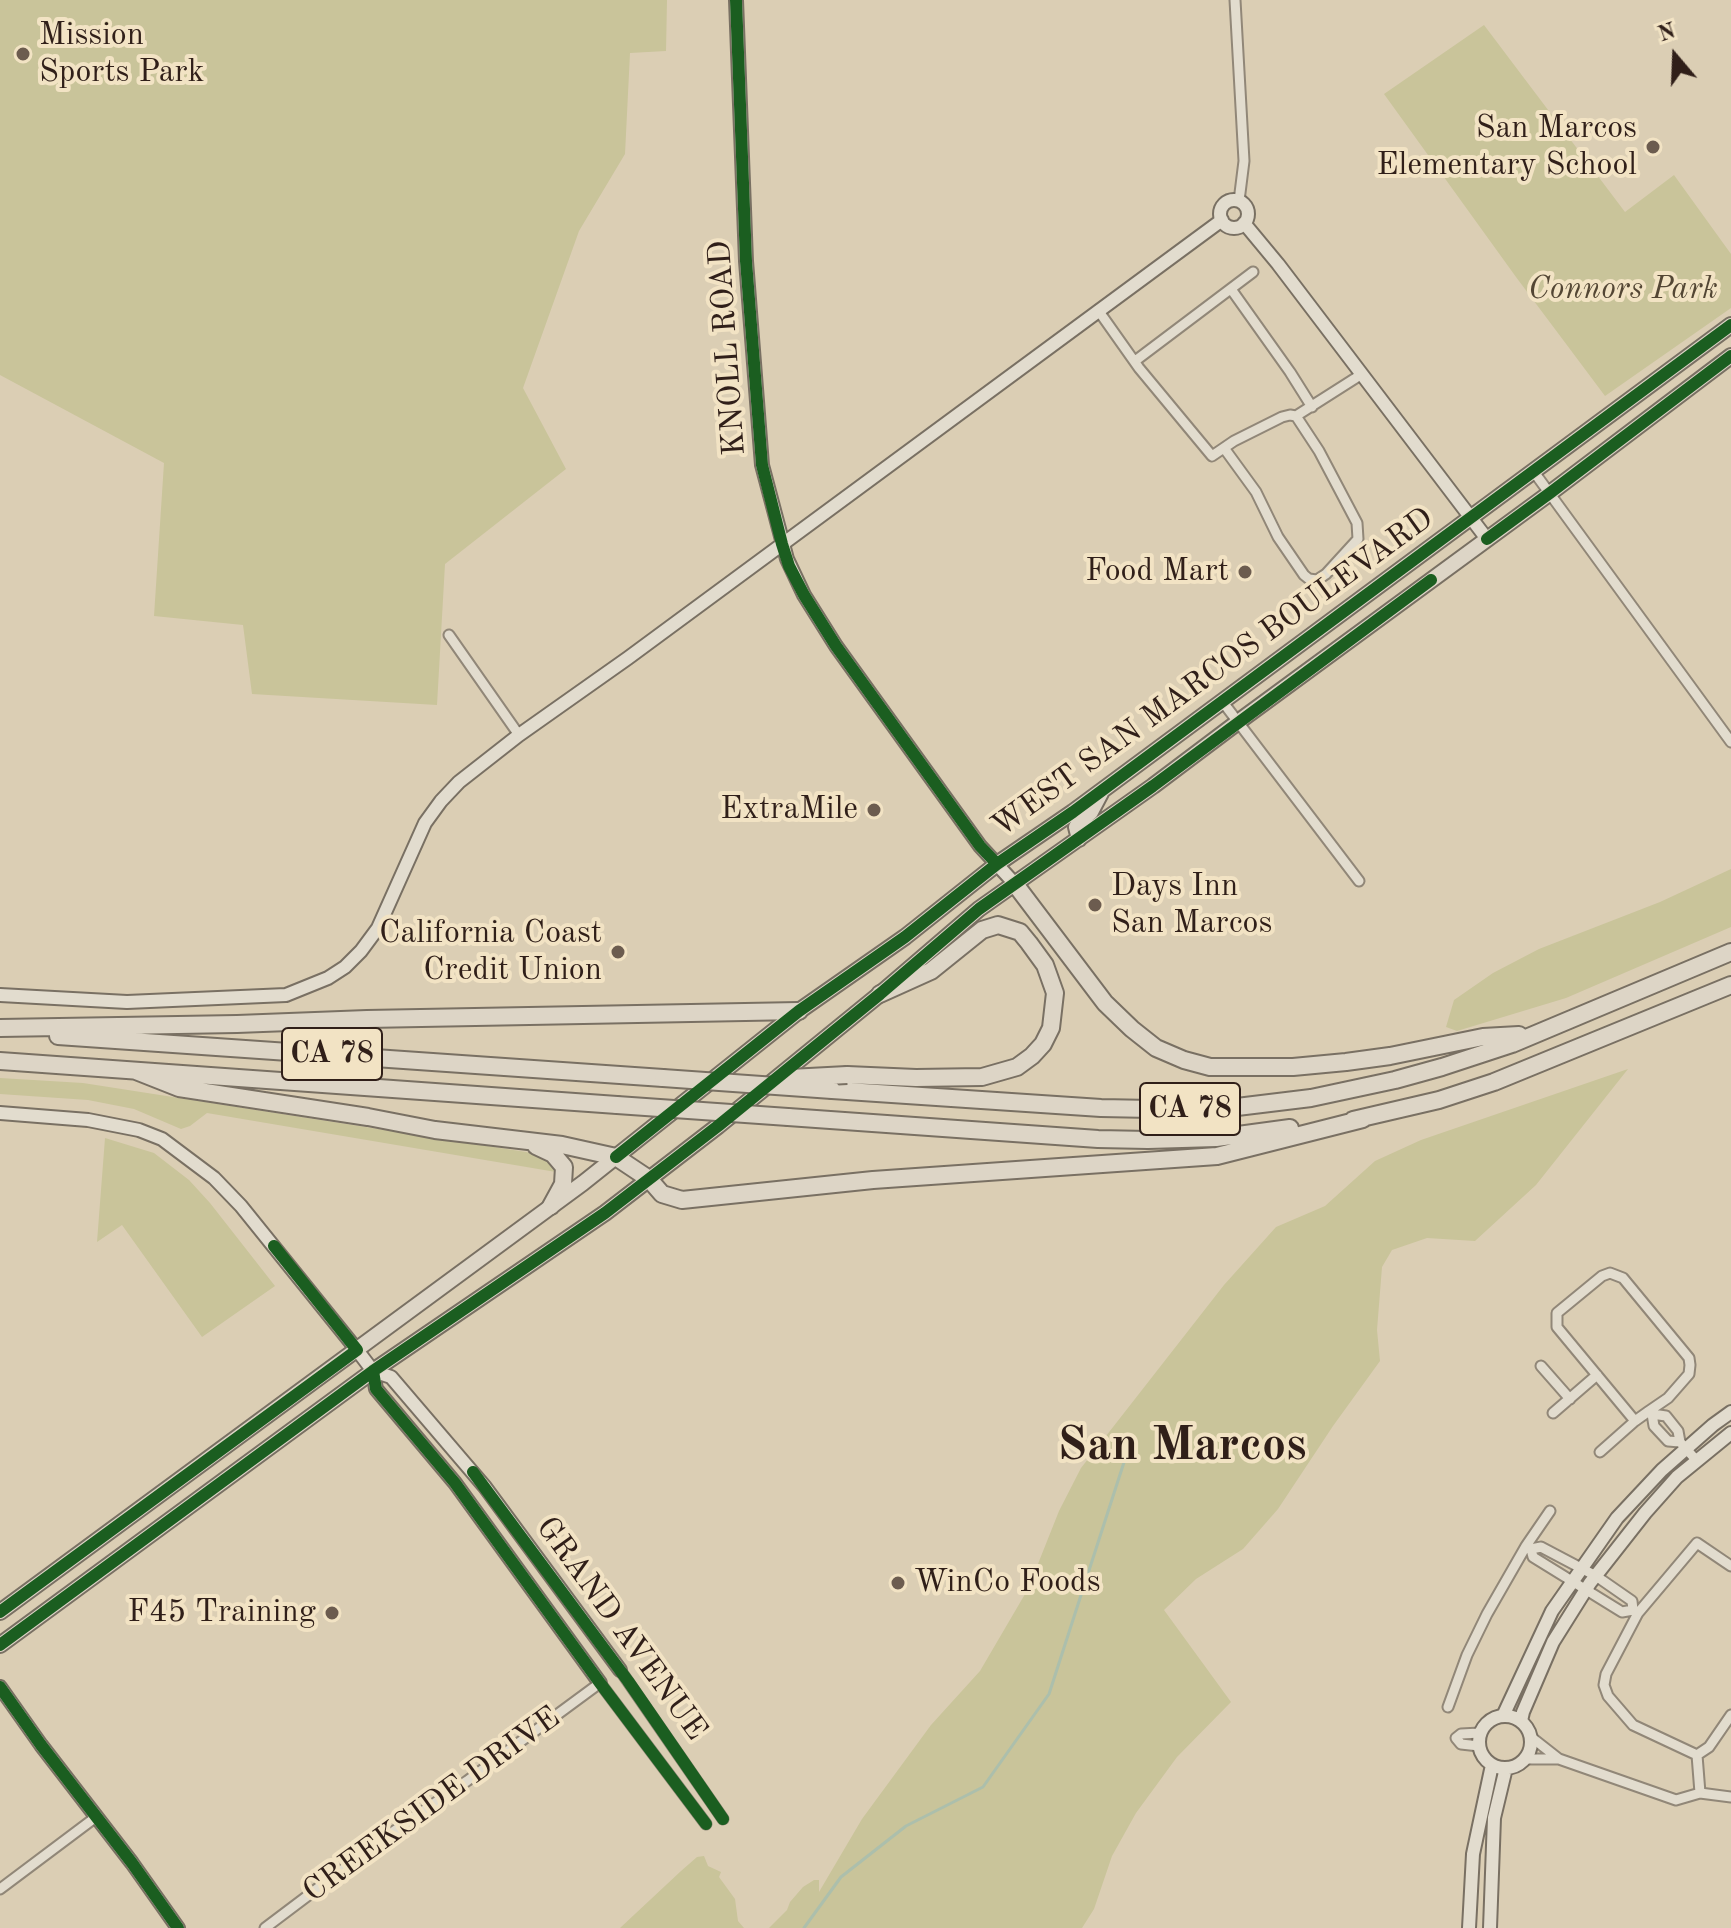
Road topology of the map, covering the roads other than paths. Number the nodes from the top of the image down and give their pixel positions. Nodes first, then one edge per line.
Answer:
1 (736, 0) edge
2 (1235, 0) edge
3 (1239, 201) junction
4 (1222, 220) junction
5 (1244, 223) junction
6 (1253, 272) dead end
7 (1231, 289) junction
8 (1098, 310) junction
9 (1731, 325) edge
10 (1731, 356) edge
11 (1135, 361) junction
12 (1362, 374) junction
13 (1312, 407) junction
14 (1296, 416) junction
15 (1224, 448) junction
16 (1534, 472) junction
17 (1550, 493) junction
18 (1471, 518) junction
19 (1487, 539) junction
20 (782, 544) junction
21 (449, 635) dead end
22 (1222, 701) junction
23 (1238, 722) junction
24 (519, 735) junction
25 (1731, 742) edge
26 (1104, 789) junction
27 (1079, 839) junction
28 (997, 864) junction
29 (1359, 881) dead end
30 (1015, 884) junction
31 (1731, 952) edge
32 (1731, 985) edge
33 (880, 994) junction
34 (0, 995) edge
35 (799, 1011) junction
36 (0, 1030) edge
37 (1538, 1034) junction
38 (0, 1061) edge
39 (136, 1071) junction
40 (728, 1083) junction
41 (0, 1113) edge
42 (1363, 1119) junction
43 (520, 1139) junction
44 (616, 1157) junction
45 (649, 1179) junction
46 (551, 1206) junction
47 (357, 1350) junction
48 (1541, 1366) dead end
49 (373, 1371) junction
50 (1597, 1375) junction
51 (1570, 1399) junction
52 (1731, 1412) edge
53 (1553, 1413) dead end
54 (1651, 1413) junction
55 (1635, 1421) junction
56 (1731, 1433) edge
57 (1683, 1445) junction
58 (1600, 1452) dead end
59 (1697, 1461) junction
60 (1550, 1511) dead end
61 (1528, 1548) junction
62 (1731, 1566) edge
63 (1581, 1569) junction
64 (1596, 1576) junction
65 (1572, 1582) junction
66 (1585, 1590) junction
67 (1636, 1611) junction
68 (0, 1612) edge
69 (0, 1645) edge
70 (620, 1670) joint
71 (600, 1683) junction
72 (0, 1687) edge
73 (1448, 1707) dead end
74 (1731, 1715) edge
75 (1503, 1716) junction
76 (1521, 1721) junction
77 (1444, 1737) dead end
78 (1531, 1737) junction
79 (1480, 1740) junction
80 (1697, 1755) junction
81 (1524, 1759) junction
82 (1559, 1759) junction
83 (1492, 1765) junction
84 (1506, 1768) junction
85 (1700, 1793) junction
86 (1731, 1797) edge
87 (96, 1817) junction
88 (723, 1819) dead end
89 (706, 1824) dead end
90 (0, 1889) edge
91 (178, 1928) edge
92 (265, 1928) edge
93 (1469, 1928) edge
94 (1490, 1928) edge

1 - 20 street, KNOLL ROAD
2 - 3 street
3 - 4 street
3 - 5 street
4 - 5 street
4 - 8 street
5 - 12 street
6 - 7 street
7 - 11 street
7 - 13 street
8 - 11 street
8 - 20 street
9 - 16 main road, WEST SAN MARCOS BOULEVARD
10 - 17 main road, WEST SAN MARCOS BOULEVARD
11 - 15 street
12 - 13 street
12 - 18 street
13 - 14 street
14 - 15 street
14 - 15 street
16 - 17 street
16 - 18 main road, WEST SAN MARCOS BOULEVARD
17 - 19 main road, WEST SAN MARCOS BOULEVARD
17 - 25 street
18 - 19 street
18 - 22 main road, WEST SAN MARCOS BOULEVARD
19 - 23 main road, WEST SAN MARCOS BOULEVARD
20 - 24 street
20 - 28 street, KNOLL ROAD
21 - 24 street
22 - 23 street
22 - 26 main road, WEST SAN MARCOS BOULEVARD
23 - 27 main road, WEST SAN MARCOS BOULEVARD
23 - 29 street
24 - 34 street
26 - 27 main road
26 - 28 main road, WEST SAN MARCOS BOULEVARD
27 - 30 main road, WEST SAN MARCOS BOULEVARD
28 - 30 street, KNOLL ROAD
28 - 35 main road, WEST SAN MARCOS BOULEVARD
30 - 33 main road, WEST SAN MARCOS BOULEVARD
30 - 37 highway
31 - 37 highway, CA 78
32 - 42 highway, CA 78
33 - 40 highway, bridge
33 - 45 main road, WEST SAN MARCOS BOULEVARD
35 - 36 highway
35 - 44 main road, WEST SAN MARCOS BOULEVARD
36 - 40 highway, CA 78, bridge
37 - 40 highway, CA 78, bridge
38 - 39 highway, CA 78
39 - 42 highway, CA 78, bridge
39 - 43 highway
41 - 47 street, GRAND AVENUE
42 - 45 highway
43 - 44 highway
43 - 46 highway
44 - 45 highway
44 - 46 main road, WEST SAN MARCOS BOULEVARD
45 - 49 main road, WEST SAN MARCOS BOULEVARD
46 - 47 main road, WEST SAN MARCOS BOULEVARD
47 - 49 street, GRAND AVENUE
47 - 68 main road, WEST SAN MARCOS BOULEVARD
48 - 51 street
49 - 69 main road, WEST SAN MARCOS BOULEVARD
49 - 70 street, GRAND AVENUE
49 - 71 street, GRAND AVENUE
50 - 51 street
50 - 54 street
50 - 55 street
51 - 53 street
52 - 57 street
54 - 55 street
54 - 57 street
54 - 57 street
55 - 58 street
56 - 59 street
57 - 59 street
57 - 63 street
59 - 64 street
60 - 61 street
61 - 63 street
61 - 65 street
61 - 73 street
62 - 67 street
63 - 64 street
63 - 65 street
64 - 66 street
64 - 67 street
65 - 66 street
65 - 75 street
66 - 67 street
66 - 76 street
67 - 80 street
70 - 88 street, GRAND AVENUE
71 - 89 street, GRAND AVENUE
71 - 92 street, CREEKSIDE DRIVE
72 - 87 street
74 - 80 street
75 - 76 street
75 - 79 street
76 - 78 street
77 - 79 street
78 - 81 street
78 - 82 street
79 - 83 street
80 - 85 street
81 - 82 street
81 - 84 street
82 - 85 street
83 - 84 street
83 - 93 street
84 - 94 street
85 - 86 street
87 - 90 street
87 - 91 street

